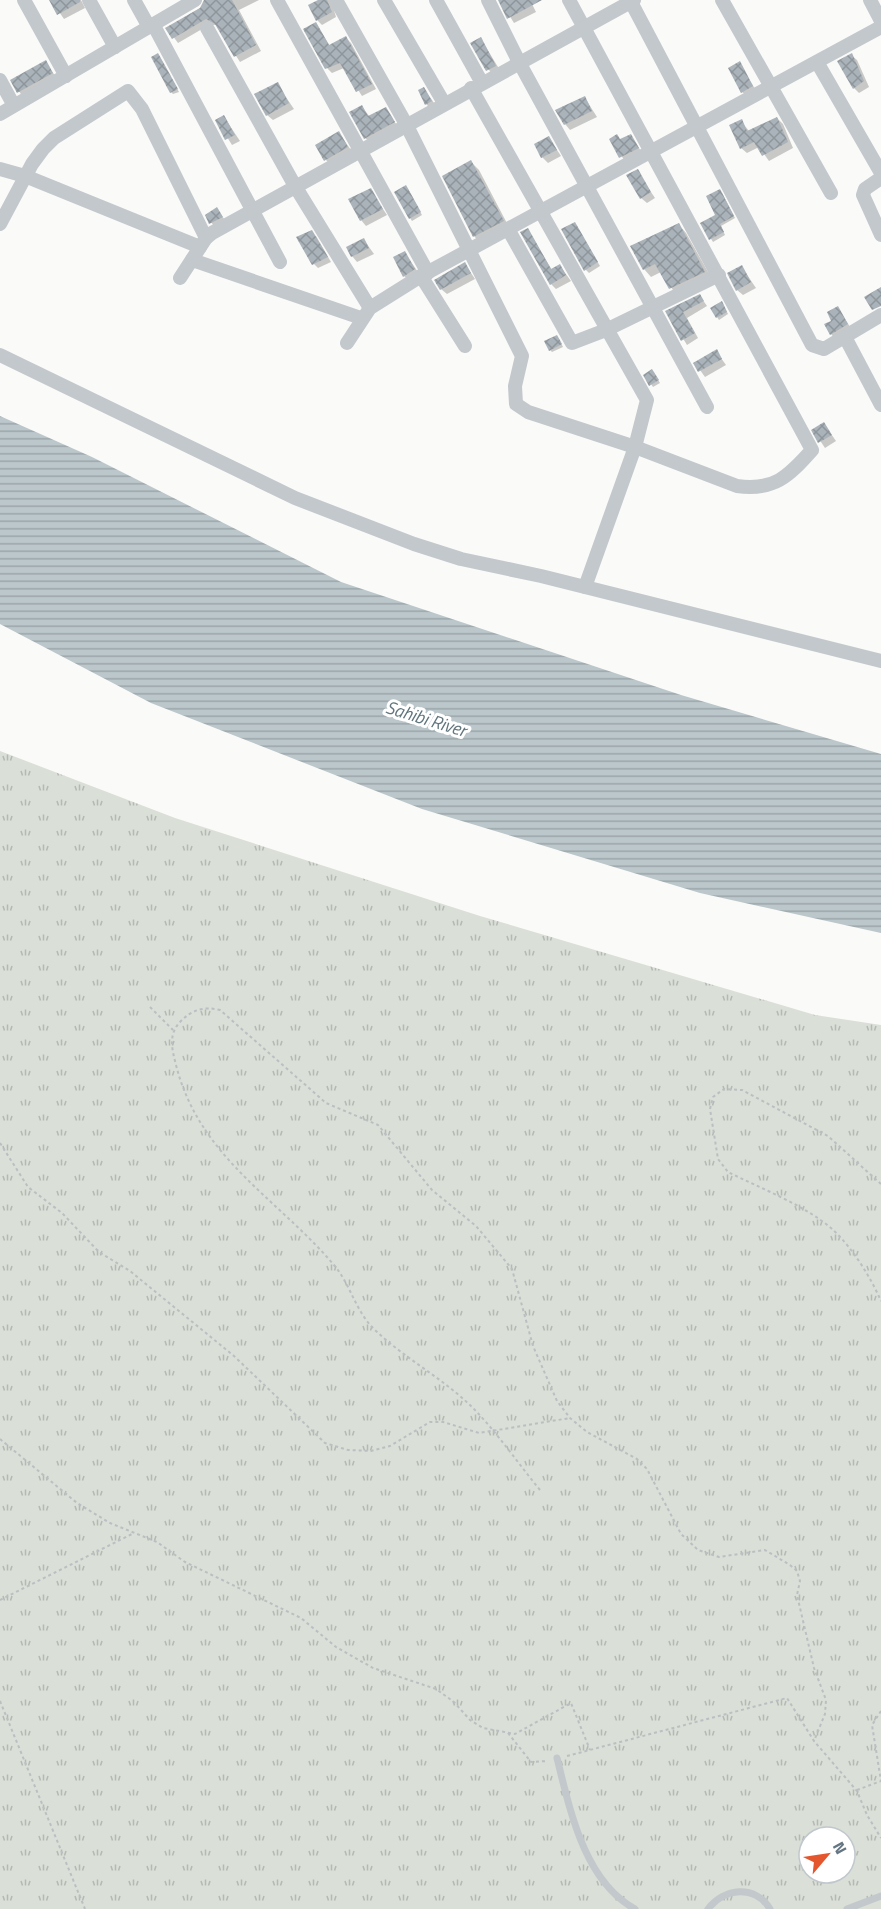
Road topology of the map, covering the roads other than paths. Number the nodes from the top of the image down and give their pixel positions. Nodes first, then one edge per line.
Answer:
1 (24, 0) edge
2 (89, 0) edge
3 (134, 0) edge
4 (195, 0) edge
5 (277, 0) edge
6 (336, 0) edge
7 (384, 0) edge
8 (436, 0) edge
9 (488, 0) edge
10 (570, 0) edge
11 (722, 0) edge
12 (870, 0) edge
13 (633, 1) edge
14 (881, 21) edge
15 (151, 26) junction
16 (584, 27) junction
17 (881, 27) edge
18 (207, 28) dead end
19 (115, 47) junction
20 (519, 62) junction
21 (817, 62) junction
22 (66, 76) junction
23 (0, 80) edge
24 (476, 85) junction
25 (771, 87) junction
26 (444, 103) junction
27 (13, 104) junction
28 (0, 114) edge
29 (406, 124) junction
30 (699, 126) junction
31 (358, 150) junction
32 (653, 151) junction
33 (0, 169) edge
34 (881, 173) edge
35 (25, 176) junction
36 (881, 178) edge
37 (295, 186) junction
38 (587, 186) junction
39 (831, 193) dead end
40 (253, 210) junction
41 (541, 212) junction
42 (0, 224) edge
43 (508, 229) junction
44 (881, 235) edge
45 (203, 242) junction
46 (468, 251) junction
47 (192, 260) junction
48 (280, 262) dead end
49 (424, 275) junction
50 (719, 275) junction
51 (180, 278) dead end
52 (652, 307) junction
53 (365, 313) junction
54 (881, 315) edge
55 (606, 330) junction
56 (845, 337) junction
57 (347, 343) dead end
58 (465, 346) dead end
59 (0, 355) edge
60 (881, 405) edge
61 (707, 407) dead end
62 (634, 447) junction
63 (585, 587) junction
64 (881, 661) edge
65 (557, 1758) road end
66 (881, 1896) edge
67 (635, 1909) edge
68 (708, 1909) edge
69 (770, 1909) edge
70 (847, 1909) edge

1 - 22 street
2 - 19 street
3 - 15 street
4 - 15 street
5 - 31 street
6 - 29 street
7 - 26 street
8 - 24 street
9 - 20 street
10 - 16 street
11 - 25 street
12 - 14 street
13 - 16 street
13 - 30 street
15 - 19 street
15 - 40 street
16 - 20 street
16 - 32 street
17 - 21 street
18 - 37 street
19 - 22 street
20 - 24 street
20 - 38 street
21 - 25 street
21 - 34 street
22 - 27 street
23 - 27 street
24 - 26 street
24 - 41 street
25 - 30 street
25 - 39 street
26 - 29 street
27 - 28 street
29 - 31 street
29 - 46 street
30 - 32 street
30 - 56 street
31 - 37 street
31 - 49 street
32 - 38 street
32 - 50 street
33 - 35 street
35 - 42 street
35 - 45 street
35 - 45 street
36 - 44 street
37 - 40 street
37 - 53 street
38 - 41 street
38 - 52 street
40 - 45 street
40 - 48 street
41 - 43 street
41 - 55 street
43 - 46 street
43 - 55 street
45 - 47 street
46 - 49 street
46 - 62 street
47 - 51 street
47 - 53 street
49 - 53 street
49 - 58 street
50 - 52 street
50 - 62 street
52 - 55 street
52 - 61 street
53 - 57 street
54 - 56 street
55 - 62 street
56 - 60 street
59 - 63 street
62 - 63 street
63 - 64 street
65 - 67 lane
66 - 70 lane
68 - 69 lane

